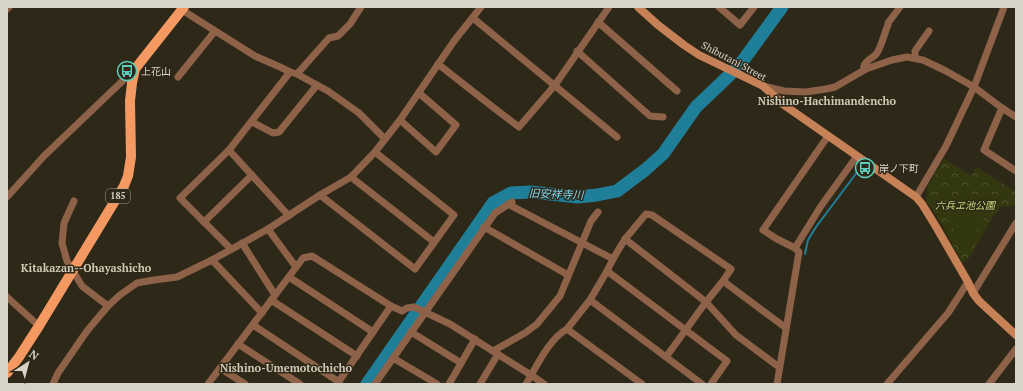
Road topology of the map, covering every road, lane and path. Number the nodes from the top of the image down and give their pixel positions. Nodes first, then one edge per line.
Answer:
1 (9, 7) edge
2 (361, 7) edge
3 (481, 7) edge
4 (609, 7) edge
5 (638, 7) edge
6 (719, 7) edge
7 (754, 7) edge
8 (900, 7) edge
9 (1004, 7) edge
10 (182, 8) edge
11 (7, 9) edge
12 (473, 18) junction
13 (598, 22) junction
14 (215, 31) junction
15 (929, 31) dead end
16 (577, 51) junction
17 (915, 58) junction
18 (438, 64) junction
19 (135, 69) junction
20 (864, 70) junction
21 (293, 73) junction
22 (178, 77) dead end
23 (555, 85) junction
24 (317, 86) junction
25 (763, 86) junction
26 (974, 87) junction
27 (677, 91) dead end
28 (419, 93) junction
29 (1002, 108) junction
30 (662, 117) dead end
31 (1016, 117) edge
32 (400, 120) junction
33 (252, 122) junction
34 (828, 136) junction
35 (617, 137) dead end
36 (385, 139) junction
37 (229, 150) junction
38 (375, 152) junction
39 (857, 156) junction
40 (1016, 171) edge
41 (252, 175) junction
42 (351, 177) junction
43 (320, 195) junction
44 (7, 197) edge
45 (916, 197) junction
46 (74, 201) dead end
47 (598, 212) dead end
48 (288, 216) junction
49 (204, 222) junction
50 (1016, 223) edge
51 (484, 227) junction
52 (268, 229) junction
53 (625, 239) junction
54 (434, 242) junction
55 (242, 243) junction
56 (582, 243) junction
57 (795, 248) junction
58 (231, 249) junction
59 (613, 259) junction
60 (212, 260) junction
61 (296, 267) junction
62 (72, 271) junction
63 (607, 271) junction
64 (568, 275) junction
65 (289, 277) junction
66 (723, 281) junction
67 (968, 282) junction
68 (973, 293) junction
69 (7, 297) edge
70 (273, 298) junction
71 (590, 300) junction
72 (706, 302) junction
73 (108, 306) junction
74 (391, 306) junction
75 (425, 312) junction
76 (262, 313) junction
77 (253, 325) junction
78 (39, 326) junction
79 (786, 328) junction
80 (567, 329) junction
81 (686, 330) junction
82 (373, 332) junction
83 (411, 332) junction
84 (1016, 335) edge
85 (475, 339) junction
86 (238, 344) junction
87 (1016, 349) edge
88 (496, 352) junction
89 (357, 356) junction
90 (666, 357) junction
91 (393, 358) junction
92 (461, 363) junction
93 (779, 367) junction
94 (220, 368) junction
95 (7, 373) edge
96 (532, 375) junction
97 (338, 383) edge
98 (53, 384) edge
99 (208, 384) edge
100 (245, 384) edge
101 (300, 384) edge
102 (375, 384) edge
103 (437, 384) edge
104 (449, 384) edge
105 (480, 384) edge
106 (526, 384) edge
107 (544, 384) edge
108 (642, 384) edge
109 (702, 384) edge
110 (711, 384) edge
111 (777, 384) edge
112 (886, 384) edge
113 (989, 384) edge

1 - 11 street
2 - 21 street
3 - 12 street
4 - 13 street
5 - 25 main road, Shibutani Street
6 - 7 street
8 - 20 street
9 - 26 street
10 - 14 street
10 - 19 main road, 185
12 - 18 street
12 - 23 street
13 - 16 street
13 - 27 street
14 - 21 street
14 - 22 street
15 - 17 street
16 - 23 street
16 - 30 street
17 - 20 street
17 - 26 street
18 - 23 street
18 - 28 street
19 - 44 street
19 - 62 main road, 185
20 - 25 street
21 - 24 street
21 - 33 street
23 - 35 street
24 - 33 street
24 - 36 street
25 - 34 main road, Shibutani Street
26 - 29 street
26 - 45 street
28 - 32 street
28 - 32 street
29 - 31 street
29 - 40 street
32 - 36 street
33 - 37 street
34 - 39 main road, Shibutani Street
34 - 57 street
36 - 38 street
37 - 41 street
37 - 49 street
38 - 42 street
38 - 54 street
39 - 45 main road, Shibutani Street
39 - 57 street
41 - 48 street
41 - 49 street
42 - 43 street
42 - 54 street
43 - 48 street
43 - 54 street
45 - 67 main road, Shibutani Street
46 - 62 street
47 - 56 street
48 - 52 street
49 - 58 street
50 - 68 street
51 - 56 street
51 - 64 street
51 - 75 street
52 - 55 street
52 - 61 street
53 - 59 street
53 - 66 street
53 - 72 street
55 - 58 street
55 - 70 street
56 - 59 street
56 - 64 street
57 - 79 street
58 - 60 street
59 - 63 street
60 - 73 street
60 - 76 street
61 - 65 street
61 - 74 street
62 - 73 street
62 - 78 main road, 185
63 - 71 street
63 - 81 street
64 - 88 street
65 - 70 street
65 - 82 street
66 - 72 street
66 - 79 street
67 - 68 main road, Shibutani Street
67 - 112 street
68 - 84 main road, Shibutani Street
69 - 78 street
70 - 76 street
70 - 89 street
71 - 80 street
71 - 90 street
72 - 81 street
72 - 93 street
73 - 98 street
74 - 75 street
74 - 82 street
75 - 83 street
75 - 85 street
76 - 77 street
77 - 86 street
77 - 97 street
78 - 95 main road, 185
79 - 93 street
80 - 96 street
80 - 108 street
81 - 90 street
81 - 110 street
82 - 89 street
83 - 91 street
83 - 92 street
85 - 88 street
85 - 92 street
86 - 94 street
86 - 101 street
87 - 113 street
88 - 96 street
88 - 105 street
89 - 97 street
90 - 109 street
91 - 102 street
91 - 103 street
92 - 104 street
93 - 111 street
94 - 99 street
94 - 100 street
96 - 106 street
96 - 107 street

